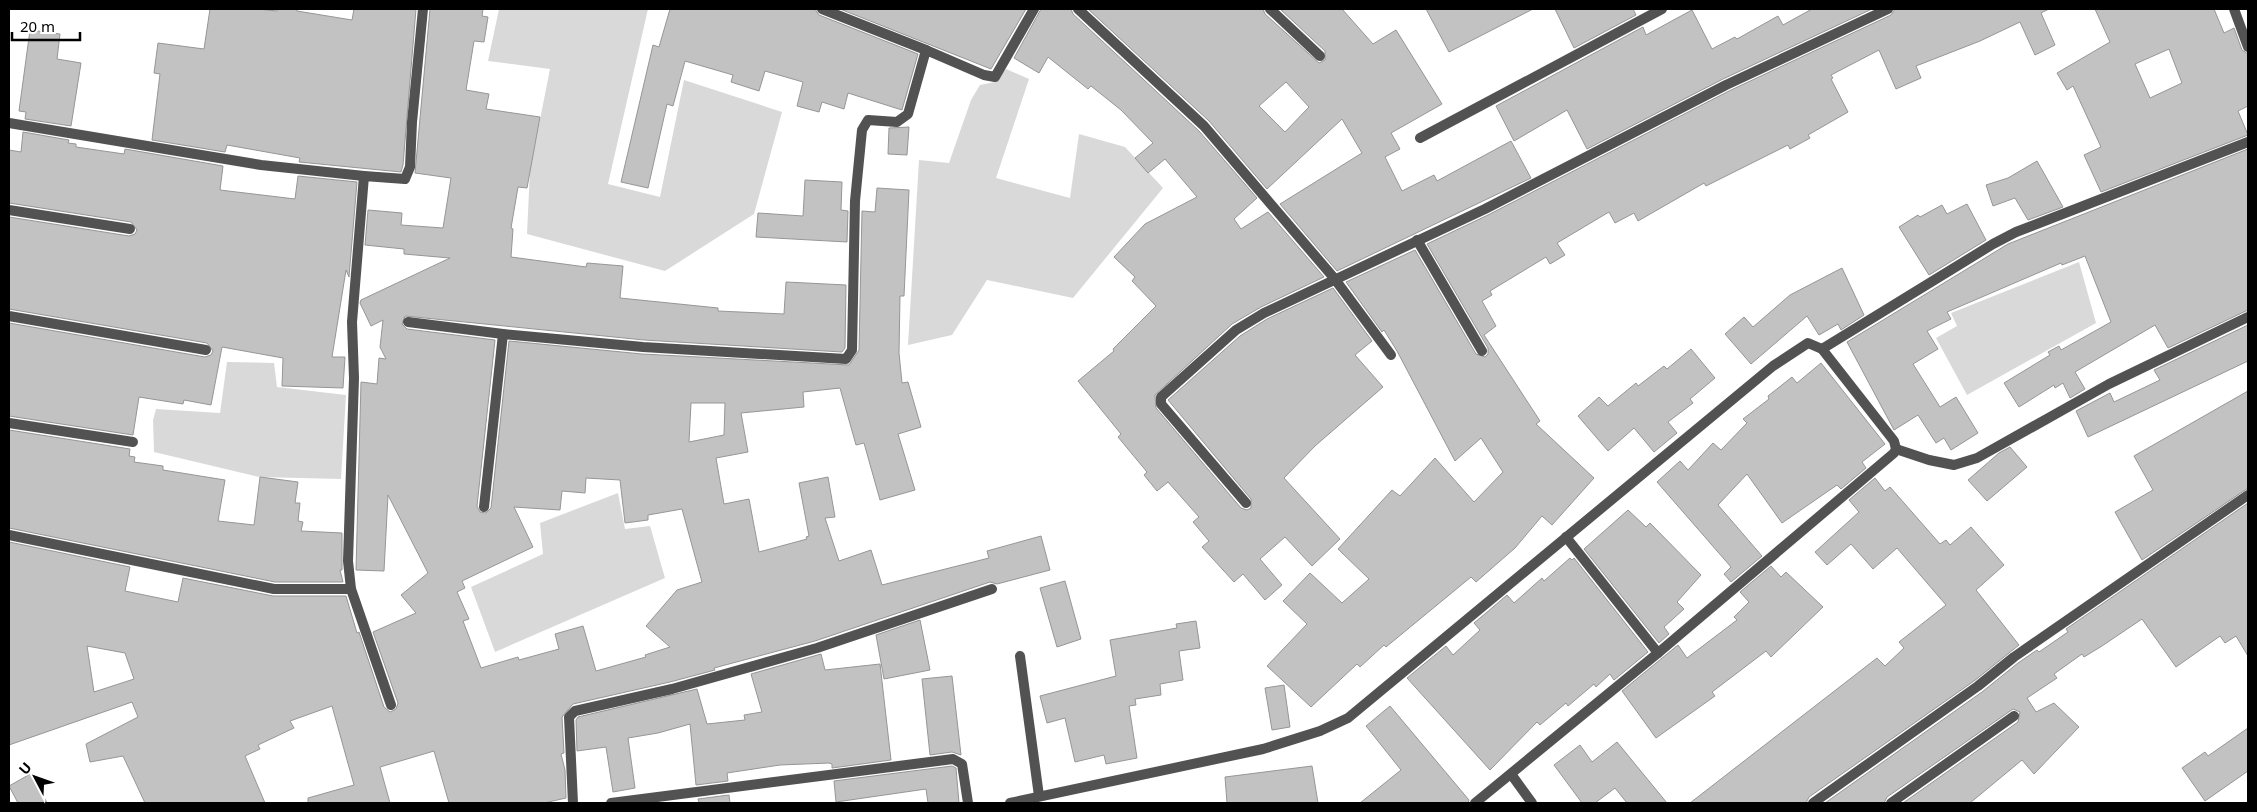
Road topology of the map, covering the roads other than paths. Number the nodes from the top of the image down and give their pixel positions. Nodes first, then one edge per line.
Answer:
1 (423, 9) edge
2 (822, 9) edge
3 (1034, 9) edge
4 (1078, 9) edge
5 (1270, 9) edge
6 (1662, 9) edge
7 (1888, 9) edge
8 (2234, 9) edge
9 (2248, 47) edge
10 (926, 50) junction
11 (1320, 56) dead end
12 (9, 123) edge
13 (1420, 138) dead end
14 (2248, 142) edge
15 (364, 176) junction
16 (9, 210) edge
17 (130, 229) dead end
18 (1417, 240) junction
19 (1334, 278) junction
20 (9, 316) edge
21 (2248, 317) edge
22 (408, 322) dead end
23 (503, 334) junction
24 (1822, 349) junction
25 (206, 350) dead end
26 (1482, 351) dead end
27 (1391, 354) dead end
28 (9, 423) edge
29 (133, 442) dead end
30 (1896, 449) junction
31 (2248, 495) edge
32 (1246, 503) dead end
33 (484, 506) dead end
34 (9, 535) edge
35 (1566, 538) junction
36 (351, 589) junction
37 (992, 589) dead end
38 (1658, 653) junction
39 (1020, 656) dead end
40 (391, 705) dead end
41 (2014, 716) dead end
42 (1511, 774) junction
43 (1038, 796) junction
44 (573, 803) edge
45 (611, 803) edge
46 (968, 803) edge
47 (1010, 803) edge
48 (1475, 803) edge
49 (1532, 803) edge
50 (1812, 803) edge
51 (1891, 803) edge

1 - 15 street
2 - 10 street
3 - 10 street
4 - 19 street
5 - 11 street
6 - 13 street
7 - 18 street
8 - 9 street
10 - 23 street
12 - 15 street
14 - 24 street
15 - 36 street
16 - 17 street
18 - 19 street
18 - 26 street
19 - 27 street
19 - 32 street
20 - 25 street
21 - 30 street
22 - 23 street
23 - 33 street
24 - 30 street
24 - 35 street
28 - 29 street
30 - 38 street
31 - 50 street
34 - 36 street
35 - 38 street
35 - 43 street
36 - 40 street
37 - 44 street
38 - 42 street
39 - 43 street
41 - 51 street
42 - 48 street
42 - 49 street
43 - 47 street
45 - 46 street

